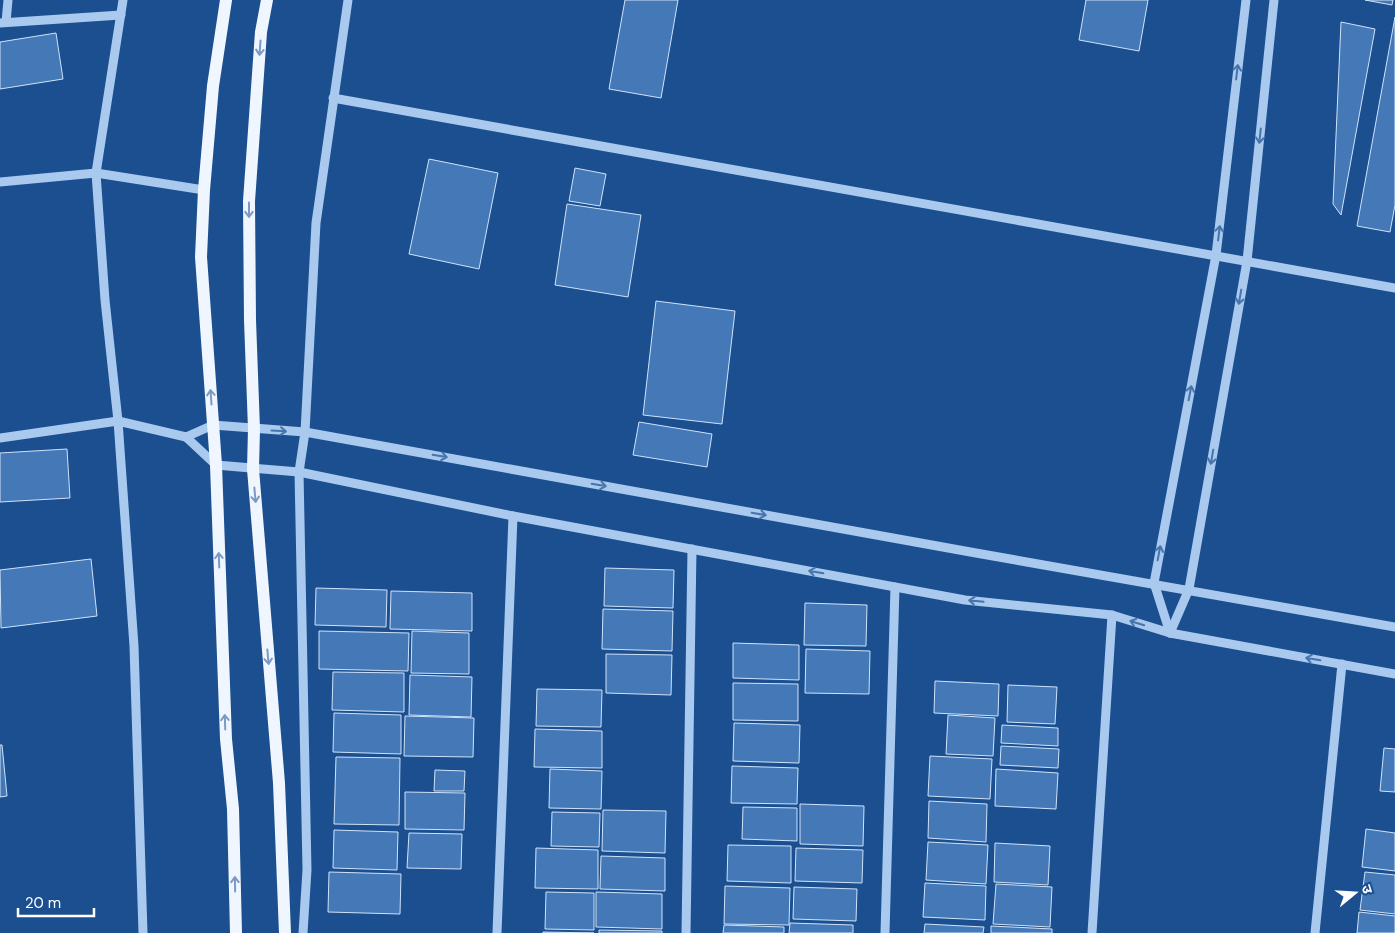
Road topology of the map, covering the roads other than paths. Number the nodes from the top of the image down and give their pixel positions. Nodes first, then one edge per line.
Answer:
1 (8, 0) edge
2 (123, 0) edge
3 (226, 0) edge
4 (267, 0) edge
5 (348, 0) edge
6 (1246, 0) edge
7 (1274, 0) edge
8 (121, 16) junction
9 (3, 23) edge
10 (334, 98) junction
11 (96, 173) junction
12 (0, 182) edge
13 (204, 190) junction
14 (1216, 255) junction
15 (1247, 260) junction
16 (1395, 288) edge
17 (118, 421) junction
18 (213, 425) junction
19 (254, 430) junction
20 (305, 432) junction
21 (186, 437) junction
22 (0, 438) edge
23 (216, 465) junction
24 (253, 469) junction
25 (299, 472) junction
26 (513, 516) junction
27 (692, 549) junction
28 (1154, 583) junction
29 (894, 586) junction
30 (1188, 589) junction
31 (1112, 615) junction
32 (1395, 626) edge
33 (1170, 633) junction
34 (1342, 664) junction
35 (1395, 674) edge
36 (143, 933) edge
37 (236, 933) edge
38 (285, 933) edge
39 (304, 933) edge
40 (497, 933) edge
41 (686, 933) edge
42 (885, 933) edge
43 (1092, 933) edge
44 (1315, 933) edge

1 - 9 street
2 - 8 street
3 - 13 main road
4 -> 19 main road
5 - 10 street
14 -> 6 street
7 -> 15 street
8 - 9 street
8 - 11 street
10 - 14 street
10 - 20 street
11 - 12 street
11 - 13 street
11 - 17 street
18 -> 13 main road
14 - 15 street
28 -> 14 street
15 - 16 street
15 -> 30 street
17 - 21 street
17 - 22 street
17 - 36 street
18 - 19 street
18 - 21 street
18 - 23 main road
19 -> 20 street
19 - 24 main road
20 - 25 street
20 -> 28 street
21 - 23 street
23 - 24 street
37 -> 23 main road
24 - 25 street
24 -> 38 main road
25 - 26 street
25 - 39 street
26 - 27 street
26 - 40 street
29 -> 27 street
27 - 41 street
28 - 30 street
28 - 33 street
31 -> 29 street
29 - 42 street
30 - 32 street
30 - 33 street
33 -> 31 street
31 - 43 street
34 -> 33 street
34 - 35 street
34 - 44 street

